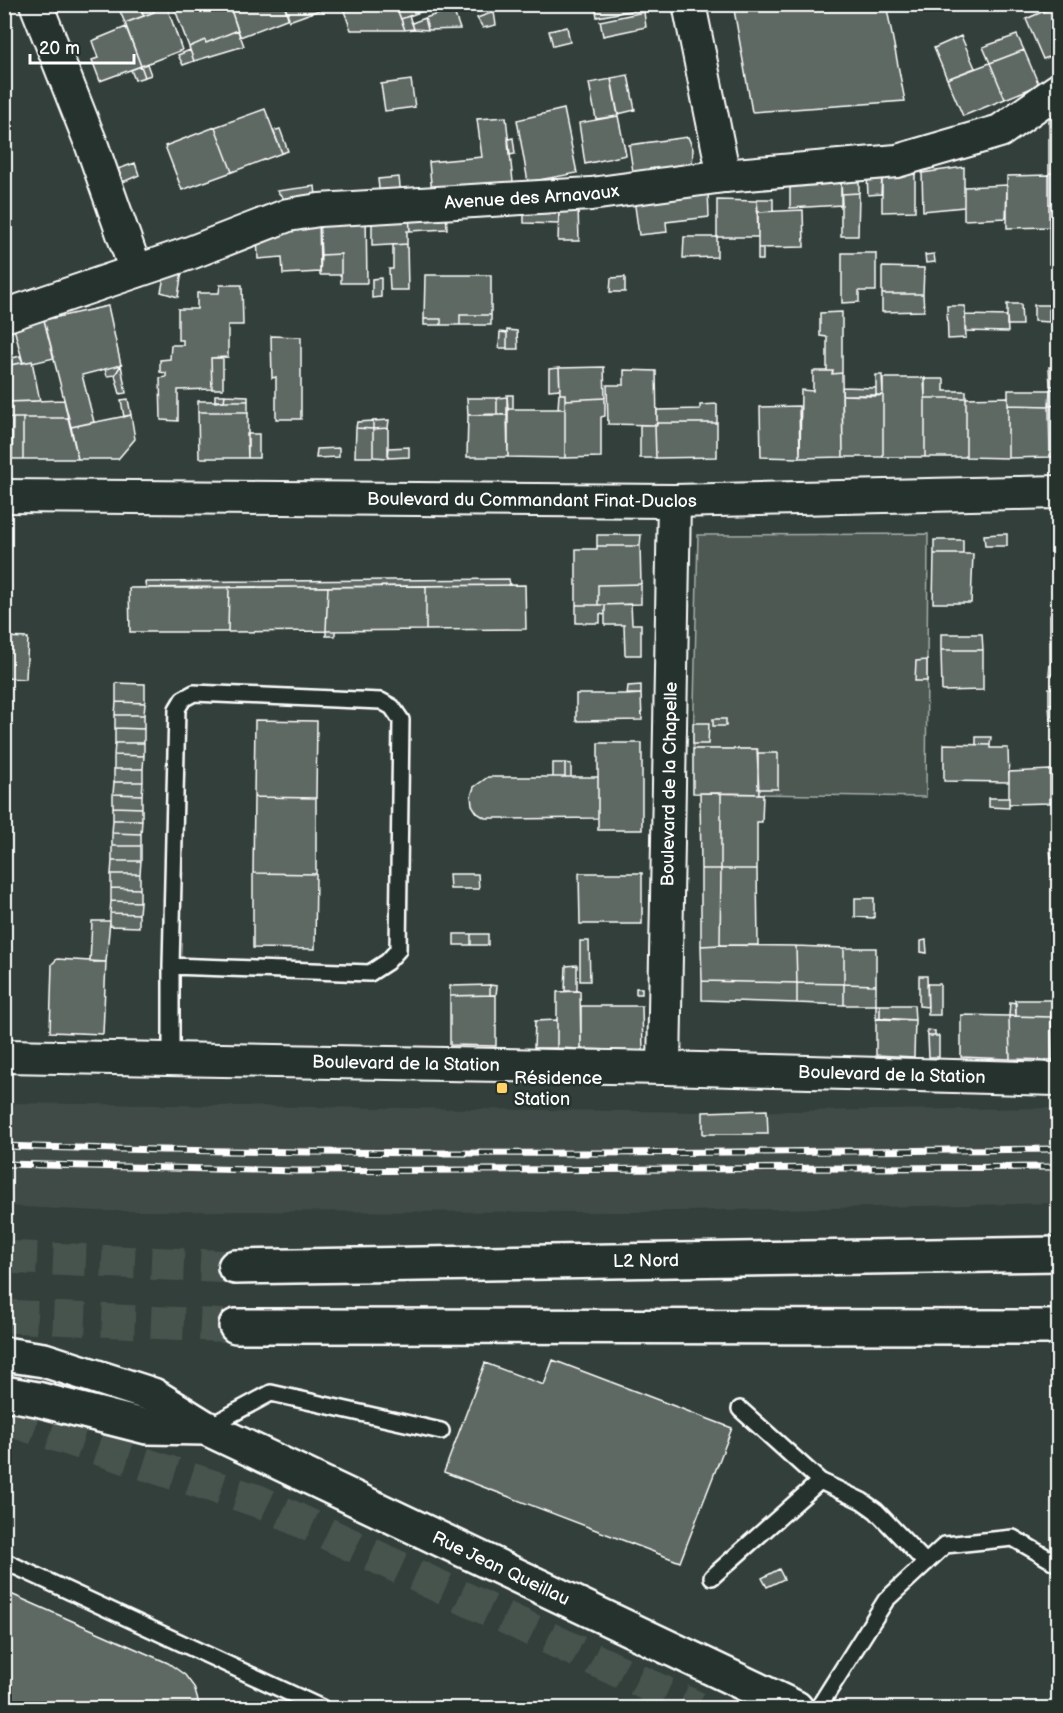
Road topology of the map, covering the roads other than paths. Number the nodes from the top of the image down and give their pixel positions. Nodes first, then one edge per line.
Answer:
1 (36, 4) edge
2 (689, 4) edge
3 (1059, 90) edge
4 (724, 176) junction
5 (136, 272) junction
6 (4, 316) edge
7 (1059, 492) edge
8 (4, 496) edge
9 (674, 501) junction
10 (171, 966) junction
11 (4, 1056) edge
12 (171, 1059) junction
13 (664, 1068) junction
14 (1059, 1079) edge
15 (1059, 1254) edge
16 (235, 1267) tunnel mouth
17 (236, 1326) tunnel mouth
18 (1059, 1327) edge
19 (4, 1354) edge
20 (4, 1393) edge
21 (740, 1409) dead end
22 (206, 1428) junction
23 (441, 1431) dead end
24 (820, 1481) junction
25 (4, 1561) edge
26 (926, 1563) junction
27 (1059, 1564) edge
28 (712, 1577) dead end
29 (322, 1708) edge
30 (796, 1708) edge
31 (818, 1708) edge

1 - 5 street
2 - 4 street
3 - 4 street, Avenue des Arnavaux
4 - 5 street, Avenue des Arnavaux
5 - 6 street, Avenue des Arnavaux
7 - 9 street, Boulevard du Commandant Finat-Duclos
8 - 9 street, Boulevard du Commandant Finat-Duclos
9 - 13 street, Boulevard de la Chapelle
10 - 10 lane
10 - 12 lane
11 - 12 street, Boulevard de la Station
12 - 13 street, Boulevard de la Station
13 - 14 street, Boulevard de la Station
15 - 16 main road, L2 Nord
17 - 18 main road
19 - 22 main road, Rue Jean Queillau
20 - 22 main road, Rue Jean Queillau
21 - 24 lane
22 - 23 lane
22 - 30 main road, Rue Jean Queillau
24 - 26 lane
24 - 28 lane
25 - 29 lane
26 - 27 lane
26 - 31 lane

